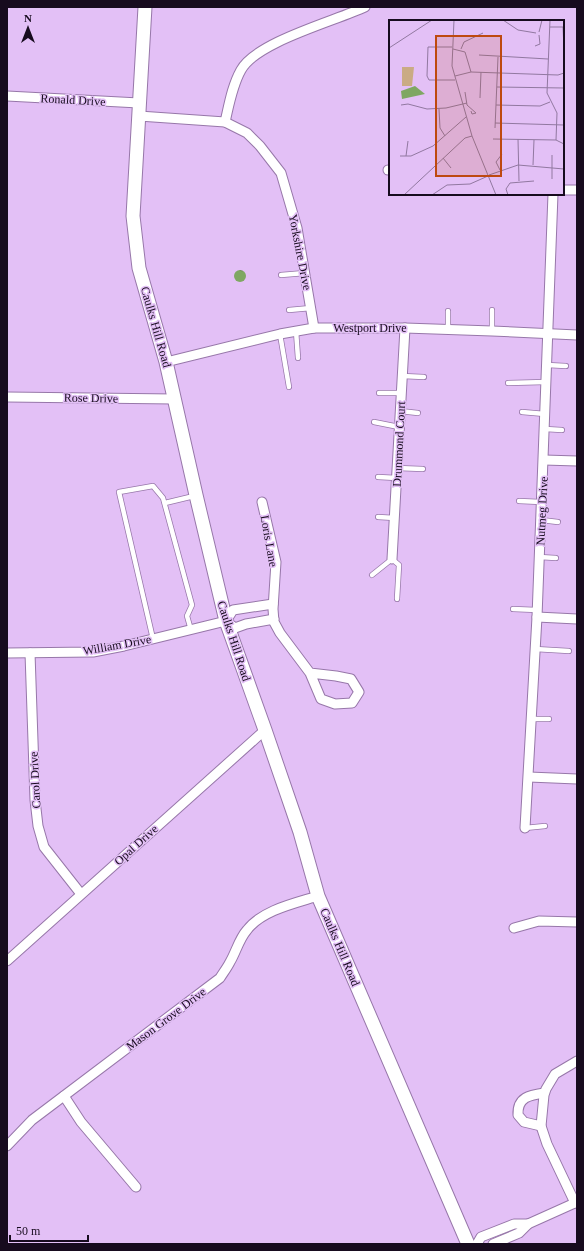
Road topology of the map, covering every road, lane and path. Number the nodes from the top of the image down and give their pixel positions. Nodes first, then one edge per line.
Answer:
1 (145, 7) edge
2 (365, 7) edge
3 (348, 10) edge
4 (7, 96) edge
5 (139, 103) junction
6 (139, 116) junction
7 (225, 122) junction
8 (564, 190) edge
9 (577, 190) edge
10 (553, 195) edge
11 (305, 273) junction
12 (281, 275) dead end
13 (310, 308) junction
14 (289, 310) dead end
15 (492, 310) dead end
16 (448, 311) dead end
17 (314, 328) junction
18 (405, 328) junction
19 (448, 330) junction
20 (296, 331) junction
21 (492, 331) junction
22 (280, 334) junction
23 (548, 334) junction
24 (577, 335) edge
25 (298, 358) dead end
26 (166, 362) junction
27 (548, 365) junction
28 (566, 366) dead end
29 (402, 376) junction
30 (424, 377) dead end
31 (547, 382) junction
32 (508, 383) dead end
33 (289, 387) dead end
34 (379, 393) dead end
35 (401, 393) junction
36 (7, 397) edge
37 (174, 399) junction
38 (400, 412) junction
39 (522, 412) dead end
40 (418, 413) dead end
41 (546, 414) junction
42 (374, 422) dead end
43 (399, 427) junction
44 (545, 429) junction
45 (562, 430) dead end
46 (544, 460) junction
47 (577, 461) edge
48 (423, 469) dead end
49 (397, 473) junction
50 (378, 477) dead end
51 (196, 496) junction
52 (519, 501) dead end
53 (262, 502) dead end
54 (542, 502) junction
55 (165, 503) junction
56 (378, 517) dead end
57 (395, 518) junction
58 (541, 520) junction
59 (558, 522) dead end
60 (540, 557) junction
61 (556, 558) dead end
62 (392, 559) junction
63 (372, 575) dead end
64 (397, 599) dead end
65 (273, 604) junction
66 (513, 609) dead end
67 (537, 613) junction
68 (577, 618) edge
69 (274, 619) junction
70 (226, 621) junction
71 (191, 630) junction
72 (153, 639) junction
73 (535, 649) junction
74 (569, 651) dead end
75 (7, 653) edge
76 (30, 653) junction
77 (310, 672) junction
78 (532, 719) junction
79 (549, 719) dead end
80 (265, 730) junction
81 (529, 777) junction
82 (577, 779) edge
83 (545, 826) dead end
84 (525, 828) joint
85 (81, 894) junction
86 (318, 896) junction
87 (577, 922) edge
88 (514, 928) dead end
89 (7, 961) edge
90 (577, 1061) edge
91 (544, 1093) junction
92 (64, 1096) junction
93 (541, 1126) junction
94 (7, 1146) edge
95 (136, 1187) dead end
96 (576, 1203) edge
97 (528, 1224) junction
98 (468, 1244) edge
99 (477, 1244) edge
100 (494, 1244) edge

1 - 5 main road, Caulks Hill Road
2 - 3 street
3 - 7 street
4 - 5 street, Ronald Drive
5 - 6 main road, Caulks Hill Road
6 - 7 street, Yorkshire Drive
6 - 26 main road, Caulks Hill Road
7 - 11 street, Yorkshire Drive
8 - 9 street
10 - 23 street, Nutmeg Drive
11 - 12 lane
11 - 13 street, Yorkshire Drive
13 - 14 lane
13 - 17 street, Yorkshire Drive
15 - 21 lane
16 - 19 lane
17 - 18 street, Westport Drive
17 - 20 street, Westport Drive
18 - 19 street, Westport Drive
18 - 29 street, Drummond Court
19 - 21 street, Westport Drive
20 - 22 street, Westport Drive
20 - 25 lane
21 - 23 street, Westport Drive
22 - 26 street, Westport Drive
22 - 33 lane
23 - 24 street, Westport Drive
23 - 27 street, Nutmeg Drive
26 - 37 main road, Caulks Hill Road
27 - 28 lane
27 - 31 street, Nutmeg Drive
29 - 30 lane
29 - 35 street, Drummond Court
31 - 32 lane
31 - 41 street, Nutmeg Drive
34 - 35 lane
35 - 38 street, Drummond Court
36 - 37 street, Rose Drive
37 - 51 main road, Caulks Hill Road
38 - 40 lane
38 - 43 street, Drummond Court
39 - 41 lane
41 - 44 street, Nutmeg Drive
42 - 43 lane
43 - 49 street, Drummond Court
44 - 45 lane
44 - 46 street, Nutmeg Drive
46 - 47 street
46 - 54 street, Nutmeg Drive
48 - 49 lane
49 - 50 lane
49 - 57 street, Drummond Court
51 - 55 lane
51 - 70 main road, Caulks Hill Road
52 - 54 lane
53 - 65 street, Loris Lane
54 - 58 street, Nutmeg Drive
55 - 71 lane
55 - 72 lane
56 - 57 lane
57 - 62 street, Drummond Court
58 - 59 lane
58 - 60 street, Nutmeg Drive
60 - 61 lane
60 - 67 street, Nutmeg Drive
62 - 63 lane
62 - 64 lane
65 - 69 street, Loris Lane
65 - 70 street
66 - 67 lane
67 - 68 street
67 - 73 street, Nutmeg Drive
69 - 70 street
69 - 77 street, Loris Lane
70 - 71 street, William Drive
70 - 80 main road, Caulks Hill Road
71 - 72 street, William Drive
72 - 76 street, William Drive
73 - 74 lane
73 - 78 street, Nutmeg Drive
75 - 76 street, William Drive
76 - 85 street, Carol Drive
77 - 77 street, Loris Lane
78 - 79 lane
78 - 81 street, Nutmeg Drive
80 - 85 street, Opal Drive
80 - 86 main road, Caulks Hill Road
81 - 82 street
81 - 84 street, Nutmeg Drive
83 - 84 lane
85 - 89 street, Opal Drive
86 - 92 street, Mason Grove Drive
86 - 98 main road, Caulks Hill Road
87 - 88 street
90 - 91 street
91 - 93 street
91 - 93 street
92 - 94 street, Mason Grove Drive
92 - 95 street
93 - 96 street
96 - 97 street
97 - 99 street
97 - 100 street

